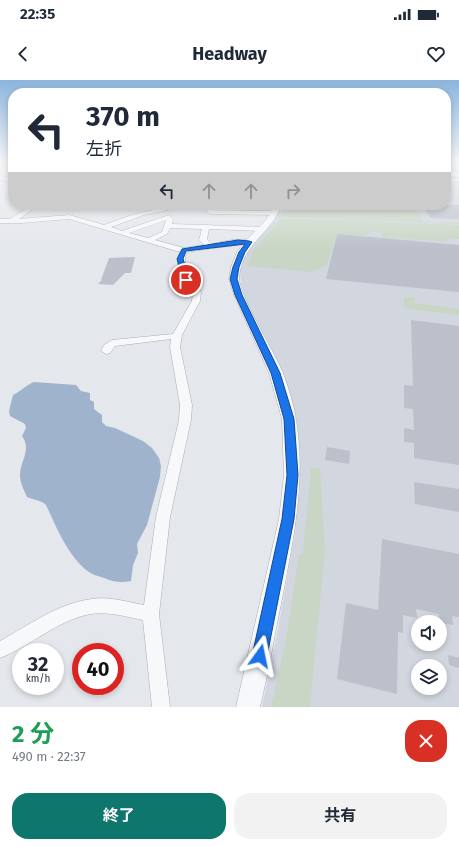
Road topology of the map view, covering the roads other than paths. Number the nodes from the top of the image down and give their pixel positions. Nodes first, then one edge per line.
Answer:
1 (28, 210) edge
2 (173, 210) edge
3 (209, 210) edge
4 (254, 210) edge
5 (275, 210) edge
6 (166, 212) junction
7 (0, 221) edge
8 (11, 221) junction
9 (168, 226) junction
10 (206, 227) junction
11 (104, 228) junction
12 (262, 229) junction
13 (122, 233) junction
14 (148, 241) junction
15 (249, 242) junction
16 (210, 246) junction
17 (184, 250) junction
18 (177, 336) junction
19 (106, 351) dead end
20 (151, 614) junction
21 (0, 650) edge
22 (161, 707) edge
23 (248, 707) edge

1 - 8 street
2 - 6 lane
3 - 4 street
5 - 12 street
6 - 9 street
6 - 11 street
6 - 13 street
7 - 8 street
8 - 11 street
9 - 10 street
9 - 14 street
10 - 12 street
10 - 16 street
11 - 13 street
12 - 15 street
13 - 14 street
14 - 17 street
15 - 16 street
15 - 23 street
16 - 17 street
17 - 18 street
18 - 19 street
18 - 20 street
20 - 21 street
20 - 22 street

